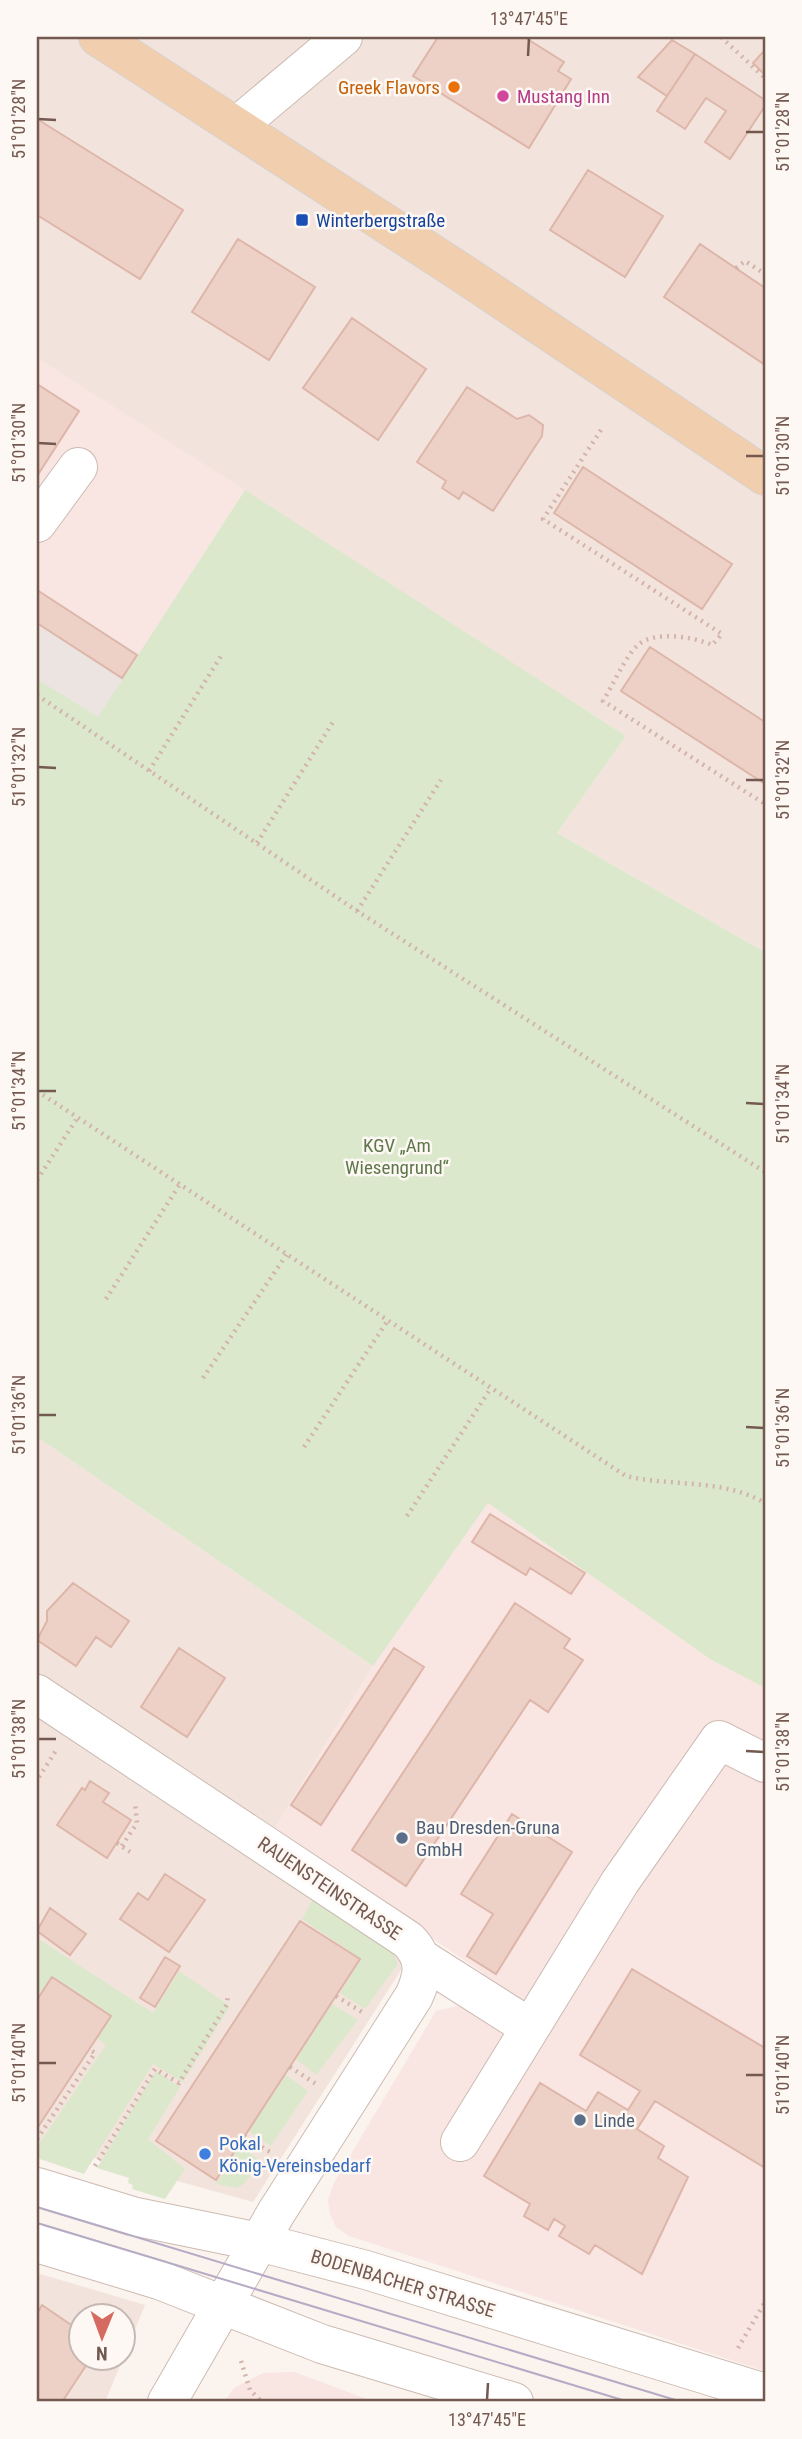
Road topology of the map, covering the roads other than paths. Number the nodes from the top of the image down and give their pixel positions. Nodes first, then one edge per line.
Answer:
1 (98, 37) edge
2 (343, 37) edge
3 (237, 126) junction
4 (78, 467) dead end
5 (765, 476) edge
6 (37, 523) edge
7 (37, 1695) edge
8 (765, 1763) edge
9 (422, 1959) junction
10 (529, 2026) junction
11 (460, 2142) dead end
12 (37, 2187) edge
13 (259, 2242) junction
14 (37, 2243) edge
15 (225, 2306) junction
16 (765, 2393) edge
17 (167, 2402) edge
18 (514, 2402) edge

1 - 3 main road
2 - 3 street
3 - 5 main road
4 - 6 street
7 - 9 street, RAUENSTEINSTRASSE
8 - 10 street
9 - 10 street, RAUENSTEINSTRASSE
9 - 13 street
10 - 11 street
12 - 13 street, BODENBACHER STRASSE
13 - 15 street
13 - 16 street, BODENBACHER STRASSE
14 - 15 street
15 - 17 street
15 - 18 street

